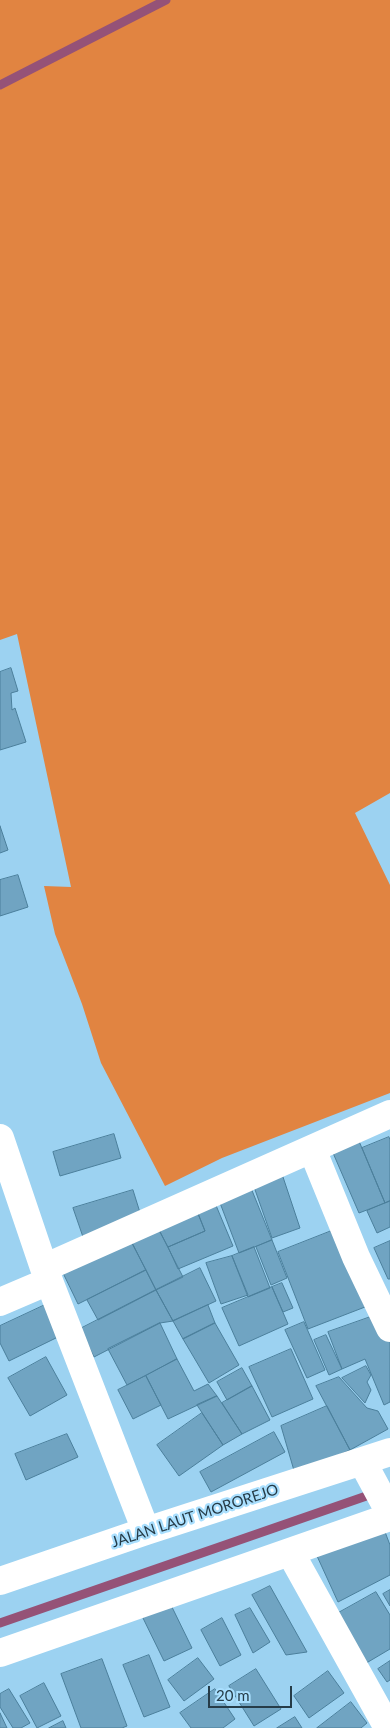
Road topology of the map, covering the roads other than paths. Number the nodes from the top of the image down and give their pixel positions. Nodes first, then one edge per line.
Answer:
1 (390, 1114) edge
2 (0, 1138) edge
3 (312, 1149) junction
4 (46, 1274) junction
5 (0, 1302) edge
6 (390, 1328) edge
7 (390, 1452) edge
8 (362, 1462) junction
9 (390, 1513) edge
10 (390, 1517) edge
11 (146, 1531) junction
12 (290, 1552) junction
13 (0, 1581) edge
14 (0, 1653) edge
15 (388, 1728) edge

1 - 3 street
2 - 4 street
3 - 4 street
3 - 6 street
4 - 5 street
4 - 11 street
7 - 8 street, JALAN LAUT MOROREJO
8 - 9 street
8 - 11 street, JALAN LAUT MOROREJO
10 - 12 street
11 - 13 street, JALAN LAUT MOROREJO
12 - 14 street
12 - 15 street

